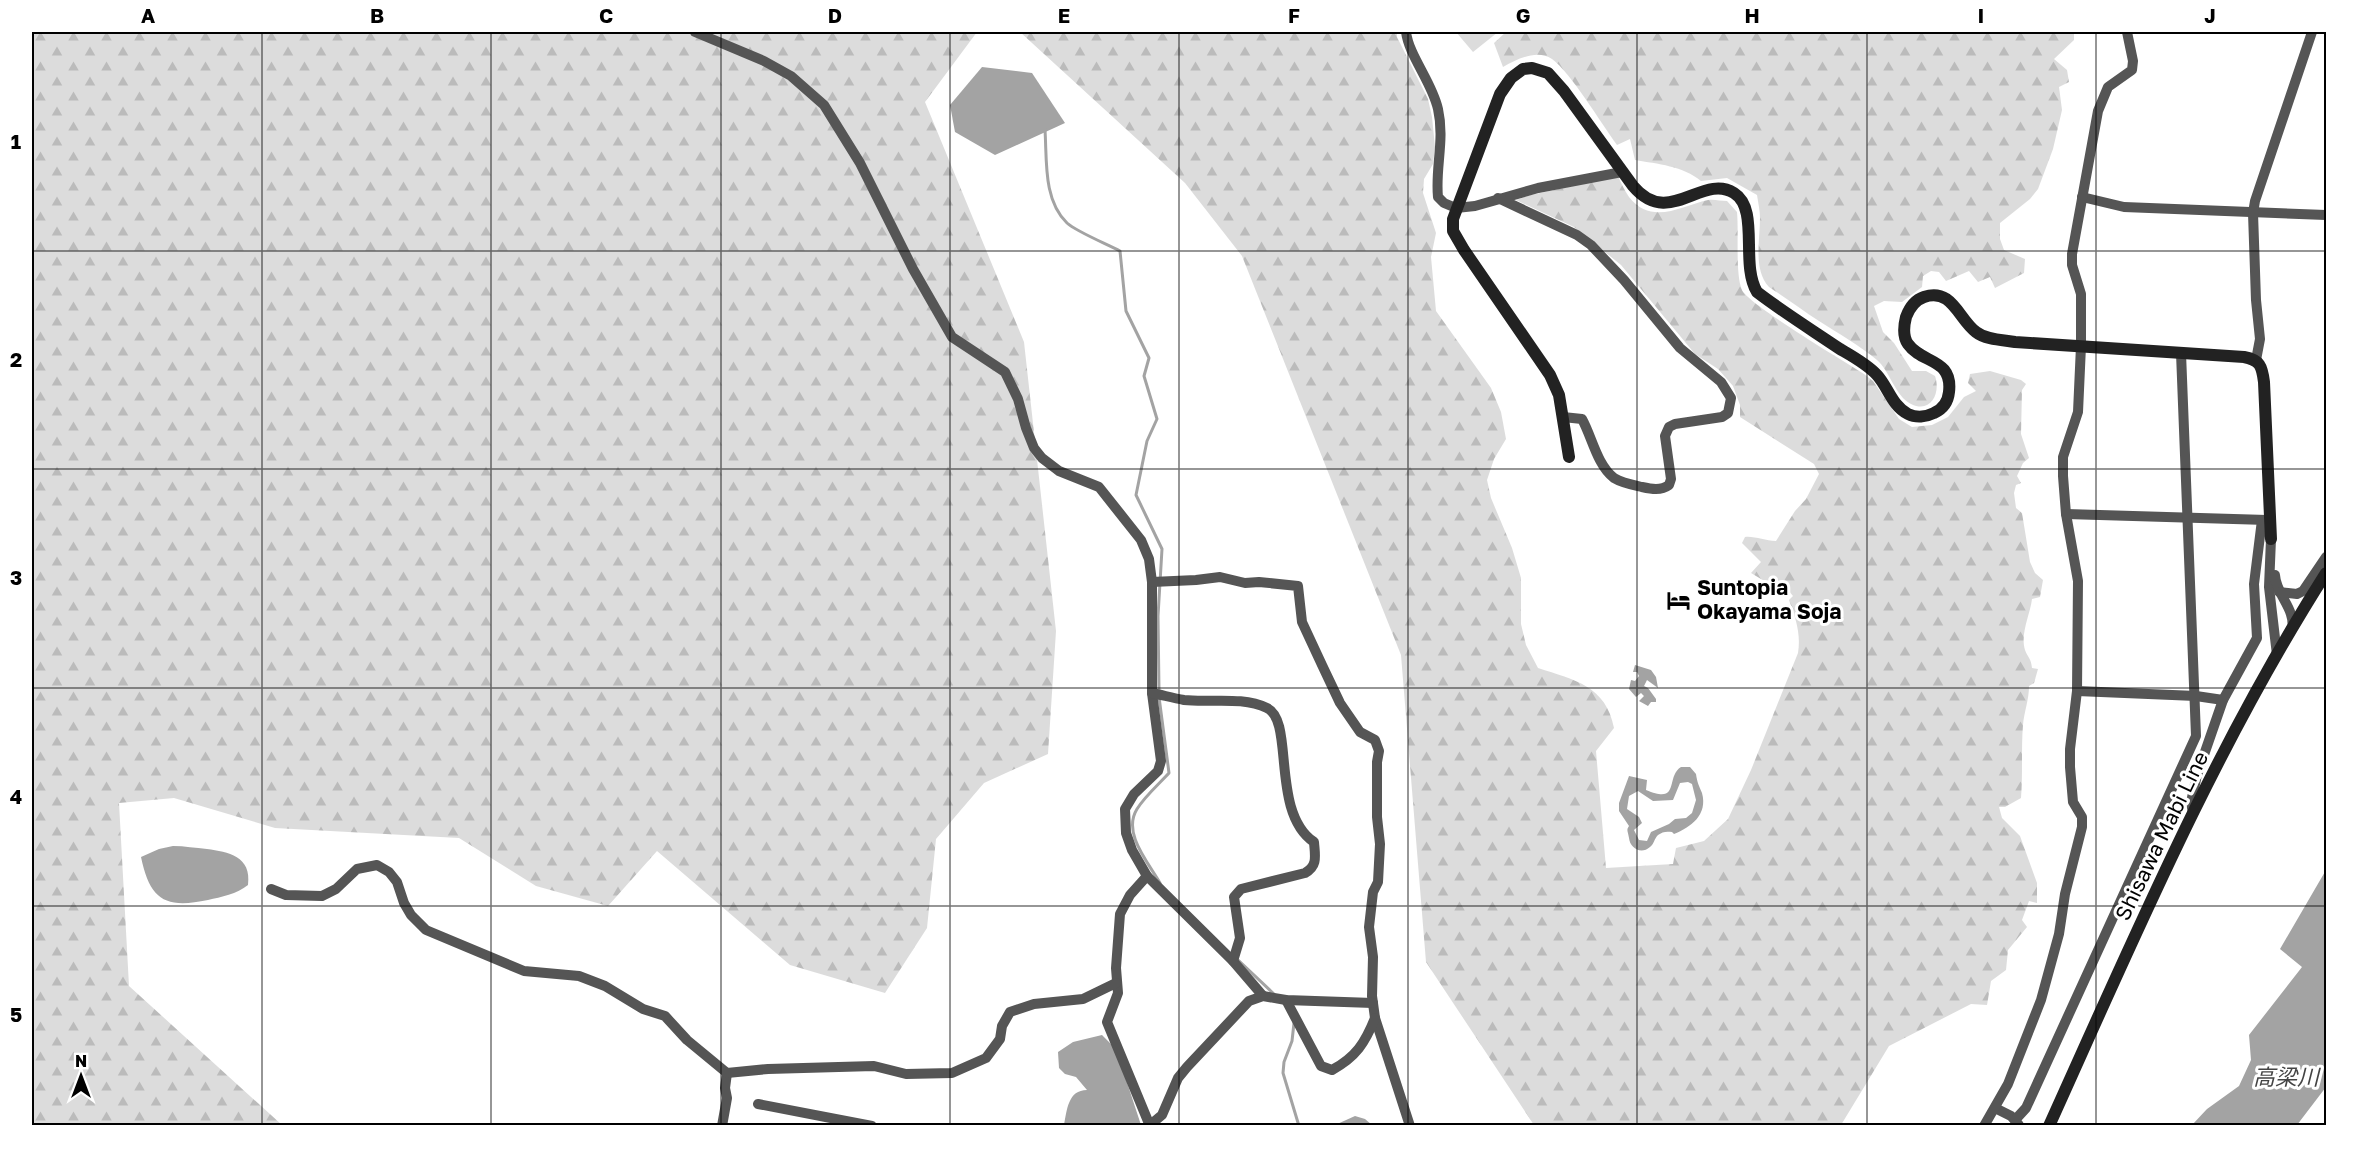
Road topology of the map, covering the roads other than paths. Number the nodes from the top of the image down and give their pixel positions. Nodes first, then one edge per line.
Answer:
1 (695, 32) edge
2 (1406, 32) edge
3 (2127, 32) edge
4 (2312, 32) edge
5 (1622, 172) junction
6 (2082, 197) junction
7 (1497, 198) junction
8 (1456, 208) junction
9 (2253, 213) junction
10 (2326, 215) edge
11 (2082, 346) junction
12 (2181, 353) junction
13 (2256, 360) junction
14 (1563, 417) junction
15 (1569, 457) dead end
16 (2066, 514) junction
17 (2187, 518) junction
18 (2266, 520) junction
19 (2271, 539) junction
20 (2326, 557) edge
21 (2326, 573) edge
22 (1152, 582) junction
23 (2279, 592) junction
24 (2271, 602) junction
25 (2295, 620) junction
26 (2277, 656) junction
27 (2077, 691) junction
28 (1152, 693) junction
29 (2196, 696) junction
30 (2223, 700) junction
31 (2193, 813) junction
32 (1147, 876) junction
33 (271, 890) dead end
34 (1235, 956) junction
35 (1116, 983) junction
36 (1263, 996) junction
37 (1286, 1000) junction
38 (1373, 1004) junction
39 (1375, 1018) junction
40 (727, 1073) junction
41 (758, 1104) dead end
42 (1995, 1108) junction
43 (2017, 1123) edge
44 (722, 1125) edge
45 (872, 1125) edge
46 (1150, 1125) edge
47 (1410, 1125) edge
48 (1983, 1125) edge
49 (2049, 1125) edge

1 - 22 street
2 - 8 street
3 - 6 street
4 - 9 street
5 - 7 street
5 - 8 street
5 - 11 street
6 - 9 street
6 - 11 street
7 - 8 street
7 - 14 street
8 - 14 street
9 - 10 street
9 - 13 street
11 - 12 street
11 - 16 street
12 - 13 street
12 - 17 street
13 - 18 street
14 - 15 street
16 - 17 street
16 - 27 street
17 - 18 street
17 - 29 street
18 - 19 street
18 - 30 street
19 - 23 street
19 - 24 street
20 - 23 street
21 - 25 street, Shisawa Mabi Line
22 - 28 street
22 - 38 street
23 - 25 street
24 - 25 street
24 - 26 street
25 - 26 street, Shisawa Mabi Line
26 - 31 street, Shisawa Mabi Line
27 - 29 street
27 - 42 street
28 - 32 street
28 - 34 street
29 - 30 street
29 - 43 street
30 - 31 street
31 - 49 street, Shisawa Mabi Line
32 - 34 street
32 - 35 street
33 - 40 street
34 - 36 street
35 - 40 street
35 - 46 street
36 - 37 street
36 - 46 street
37 - 38 street
37 - 39 street
38 - 39 street
39 - 47 street
40 - 44 street
41 - 45 street
42 - 43 street
42 - 48 street

